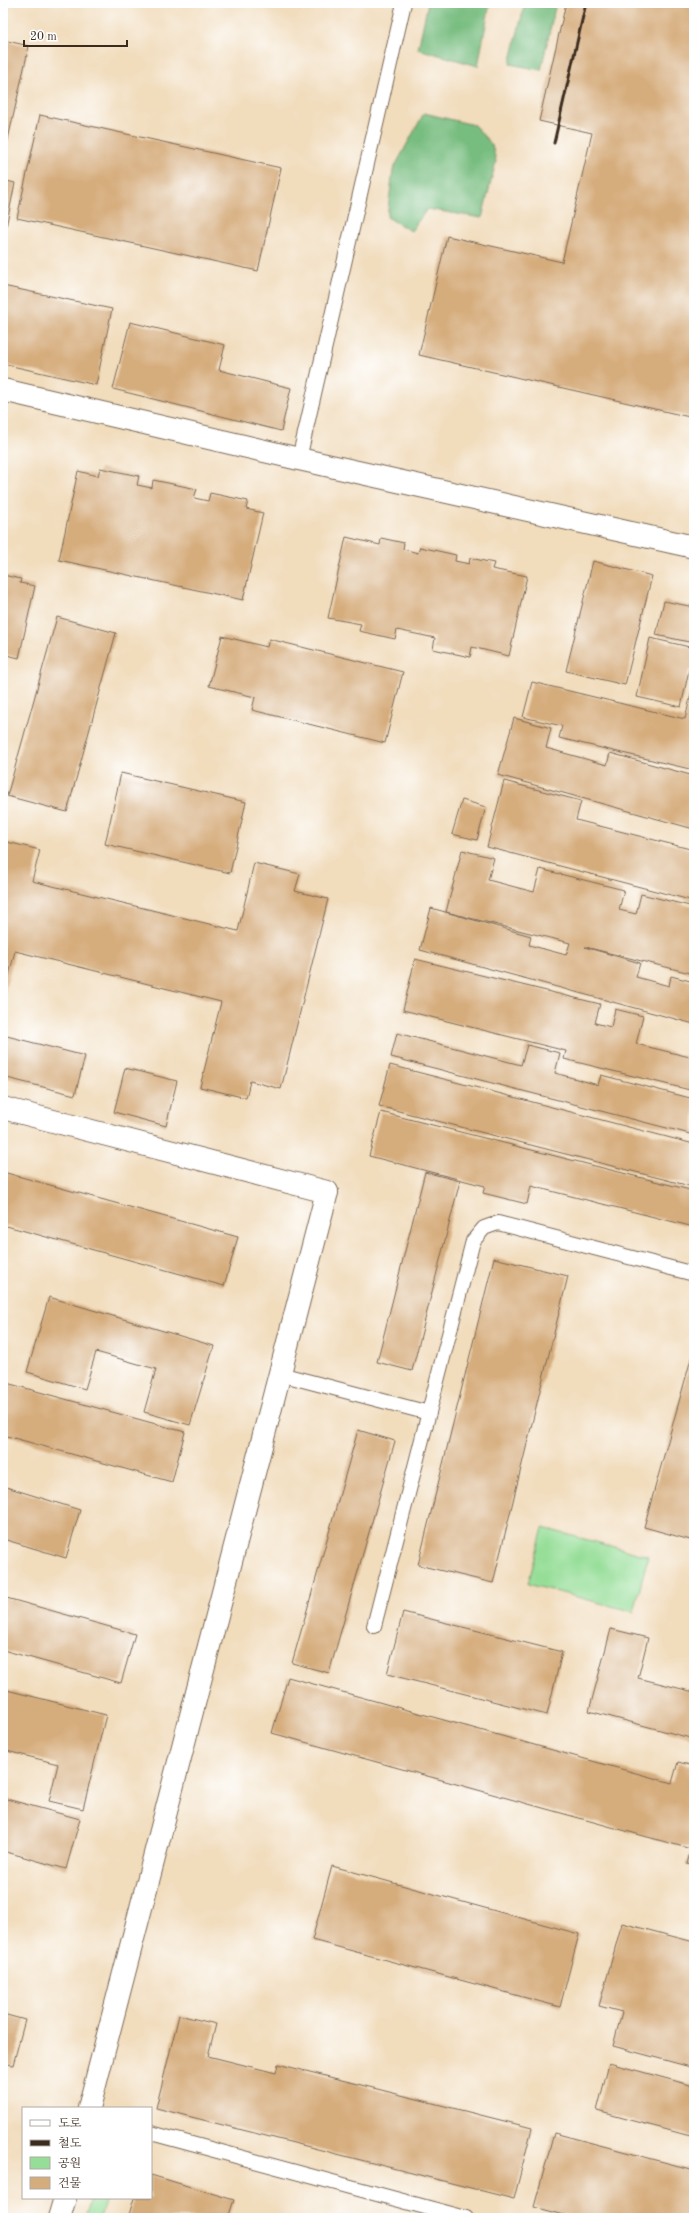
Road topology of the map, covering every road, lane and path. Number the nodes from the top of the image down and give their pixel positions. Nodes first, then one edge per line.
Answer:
1 (404, 3) edge
2 (3, 390) edge
3 (299, 459) junction
4 (694, 547) edge
5 (3, 1108) edge
6 (694, 1274) edge
7 (280, 1374) junction
8 (429, 1413) junction
9 (374, 1626) dead end
10 (89, 2107) edge
11 (152, 2133) edge
12 (65, 2199) edge
13 (59, 2218) edge
14 (466, 2218) edge

1 - 3 lane
2 - 3 street
3 - 4 street
5 - 7 street
6 - 8 lane
7 - 8 lane
7 - 10 street
8 - 9 lane
11 - 14 lane
12 - 13 street

